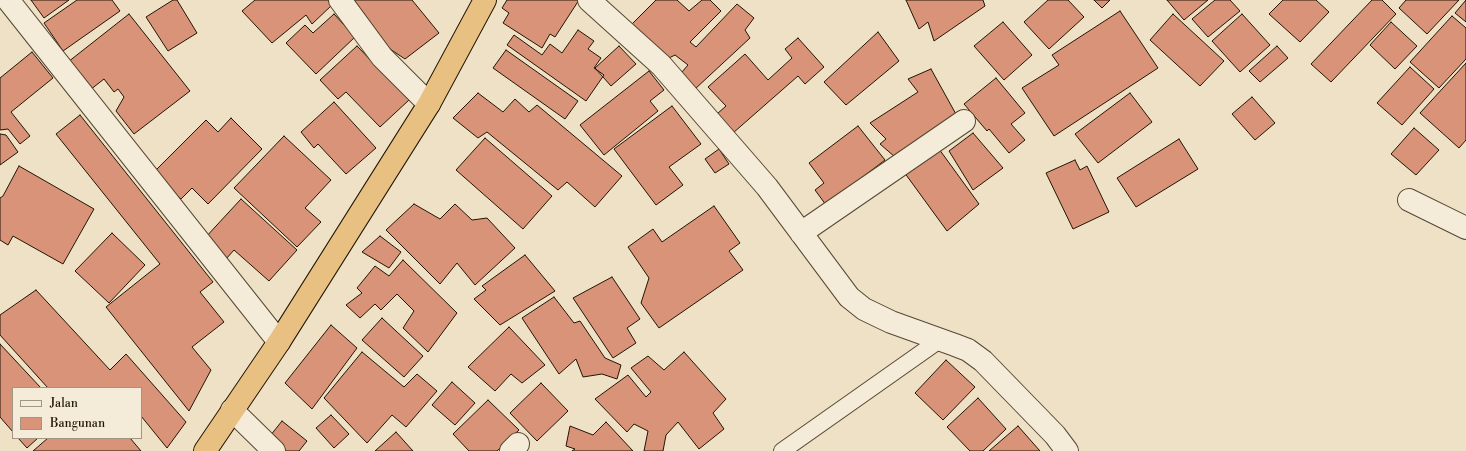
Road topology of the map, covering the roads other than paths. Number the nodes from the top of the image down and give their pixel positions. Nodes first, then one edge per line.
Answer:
1 (8, 0) edge
2 (340, 0) edge
3 (485, 0) edge
4 (589, 0) edge
5 (430, 104) junction
6 (964, 121) dead end
7 (1408, 200) dead end
8 (1466, 228) edge
9 (801, 233) junction
10 (941, 339) junction
11 (279, 342) junction
12 (232, 410) junction
13 (205, 451) edge
14 (274, 451) edge
15 (782, 451) edge
16 (1067, 451) edge

1 - 11 street
2 - 5 street
3 - 5 highway
4 - 9 street
5 - 11 highway
6 - 9 street
7 - 8 street
9 - 10 street
10 - 15 lane
10 - 16 street
11 - 12 highway
12 - 13 highway
12 - 14 street

